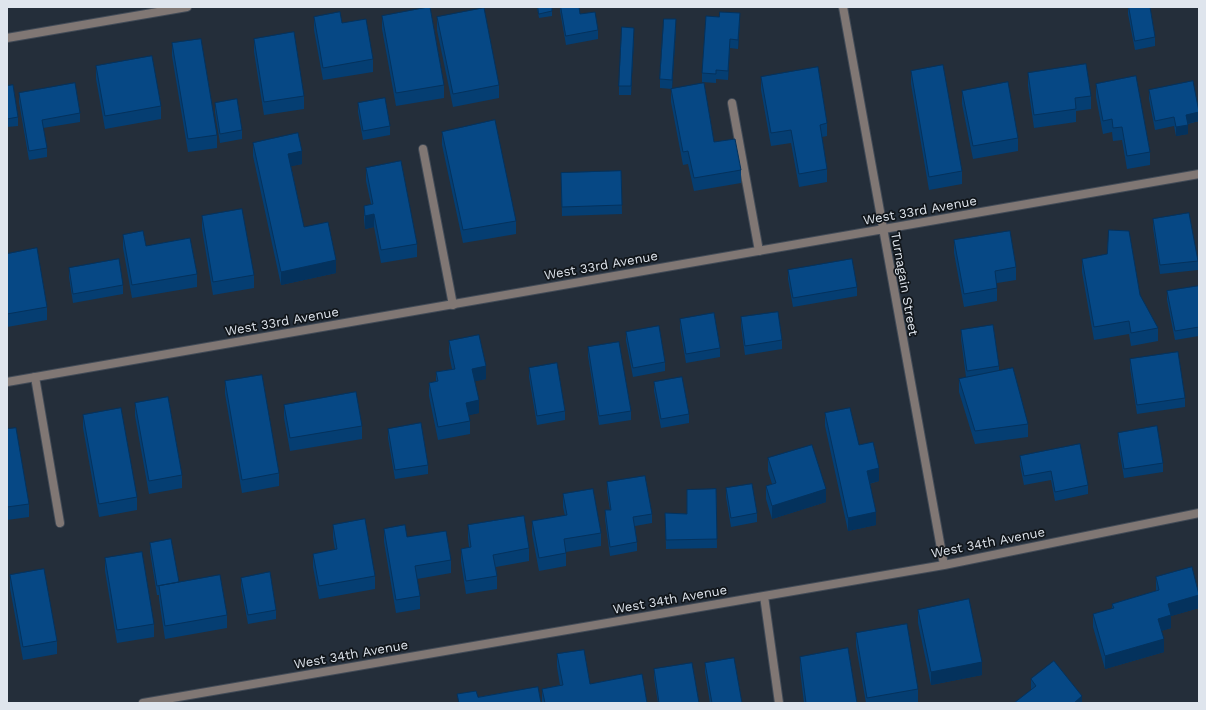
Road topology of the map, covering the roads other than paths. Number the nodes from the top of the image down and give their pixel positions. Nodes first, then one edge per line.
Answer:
1 (187, 7) edge
2 (843, 7) edge
3 (7, 38) edge
4 (732, 103) dead end
5 (422, 150) dead end
6 (1199, 174) edge
7 (882, 230) junction
8 (759, 251) junction
9 (453, 304) junction
10 (35, 377) junction
11 (7, 382) edge
12 (1199, 513) edge
13 (60, 523) dead end
14 (944, 564) junction
15 (764, 596) junction
16 (143, 703) edge
17 (779, 703) edge

1 - 3 street
2 - 7 street, Turnagain Street
4 - 8 street
5 - 9 street
6 - 7 street, West 33rd Avenue
7 - 8 street, West 33rd Avenue
7 - 14 street, Turnagain Street
8 - 9 street, West 33rd Avenue
9 - 10 street, West 33rd Avenue
10 - 11 street, West 33rd Avenue
10 - 13 street
12 - 14 street, West 34th Avenue
14 - 15 street, West 34th Avenue
15 - 16 street, West 34th Avenue
15 - 17 street

